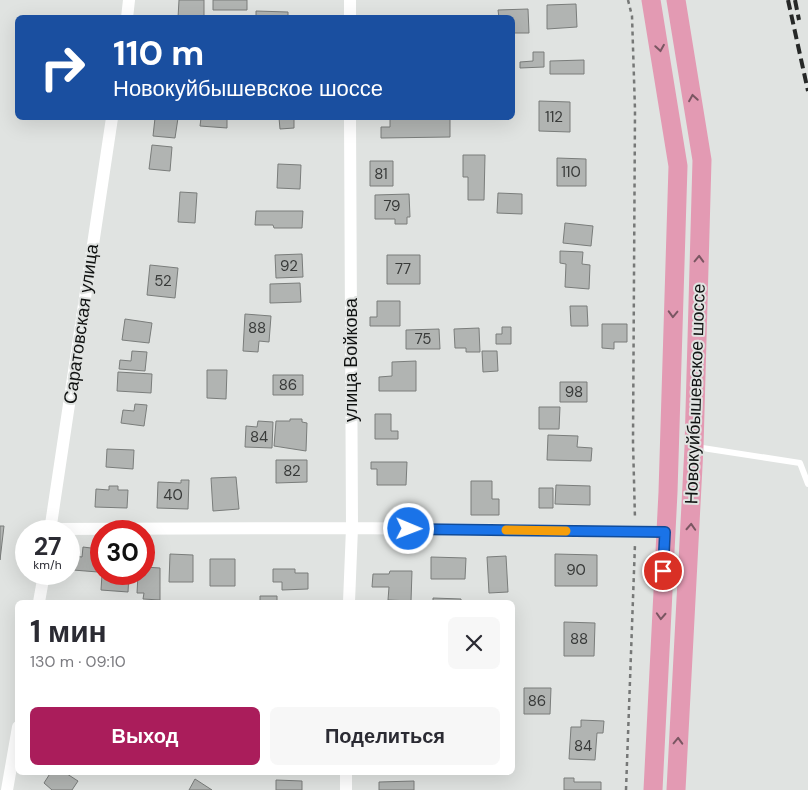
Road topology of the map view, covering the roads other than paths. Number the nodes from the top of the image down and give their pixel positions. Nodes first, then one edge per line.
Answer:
1 (129, 0) edge
2 (350, 0) edge
3 (651, 0) edge
4 (676, 0) edge
5 (127, 15) edge
6 (350, 15) edge
7 (112, 120) edge
8 (350, 120) edge
9 (694, 447) junction
10 (808, 484) edge
11 (52, 520) edge
12 (352, 528) junction
13 (80, 530) edge
14 (665, 532) junction
15 (42, 585) edge
16 (39, 600) edge
17 (349, 600) edge
18 (15, 744) edge
19 (346, 775) edge
20 (7, 790) edge
21 (346, 790) edge
22 (653, 790) edge
23 (676, 790) edge

1 - 5 street
2 - 6 street
3 -> 14 main road, Новокуйбышевское шоссе
9 -> 4 main road, Новокуйбышевское шоссе
7 - 11 street, Саратовская улица
8 - 12 street, улица Войкова
9 - 10 lane
23 -> 9 main road, Новокуйбышевское шоссе
12 - 13 street
12 - 14 street
12 - 17 street, улица Войкова
14 -> 22 main road, Новокуйбышевское шоссе
15 - 16 street
18 - 20 street
19 - 21 street

